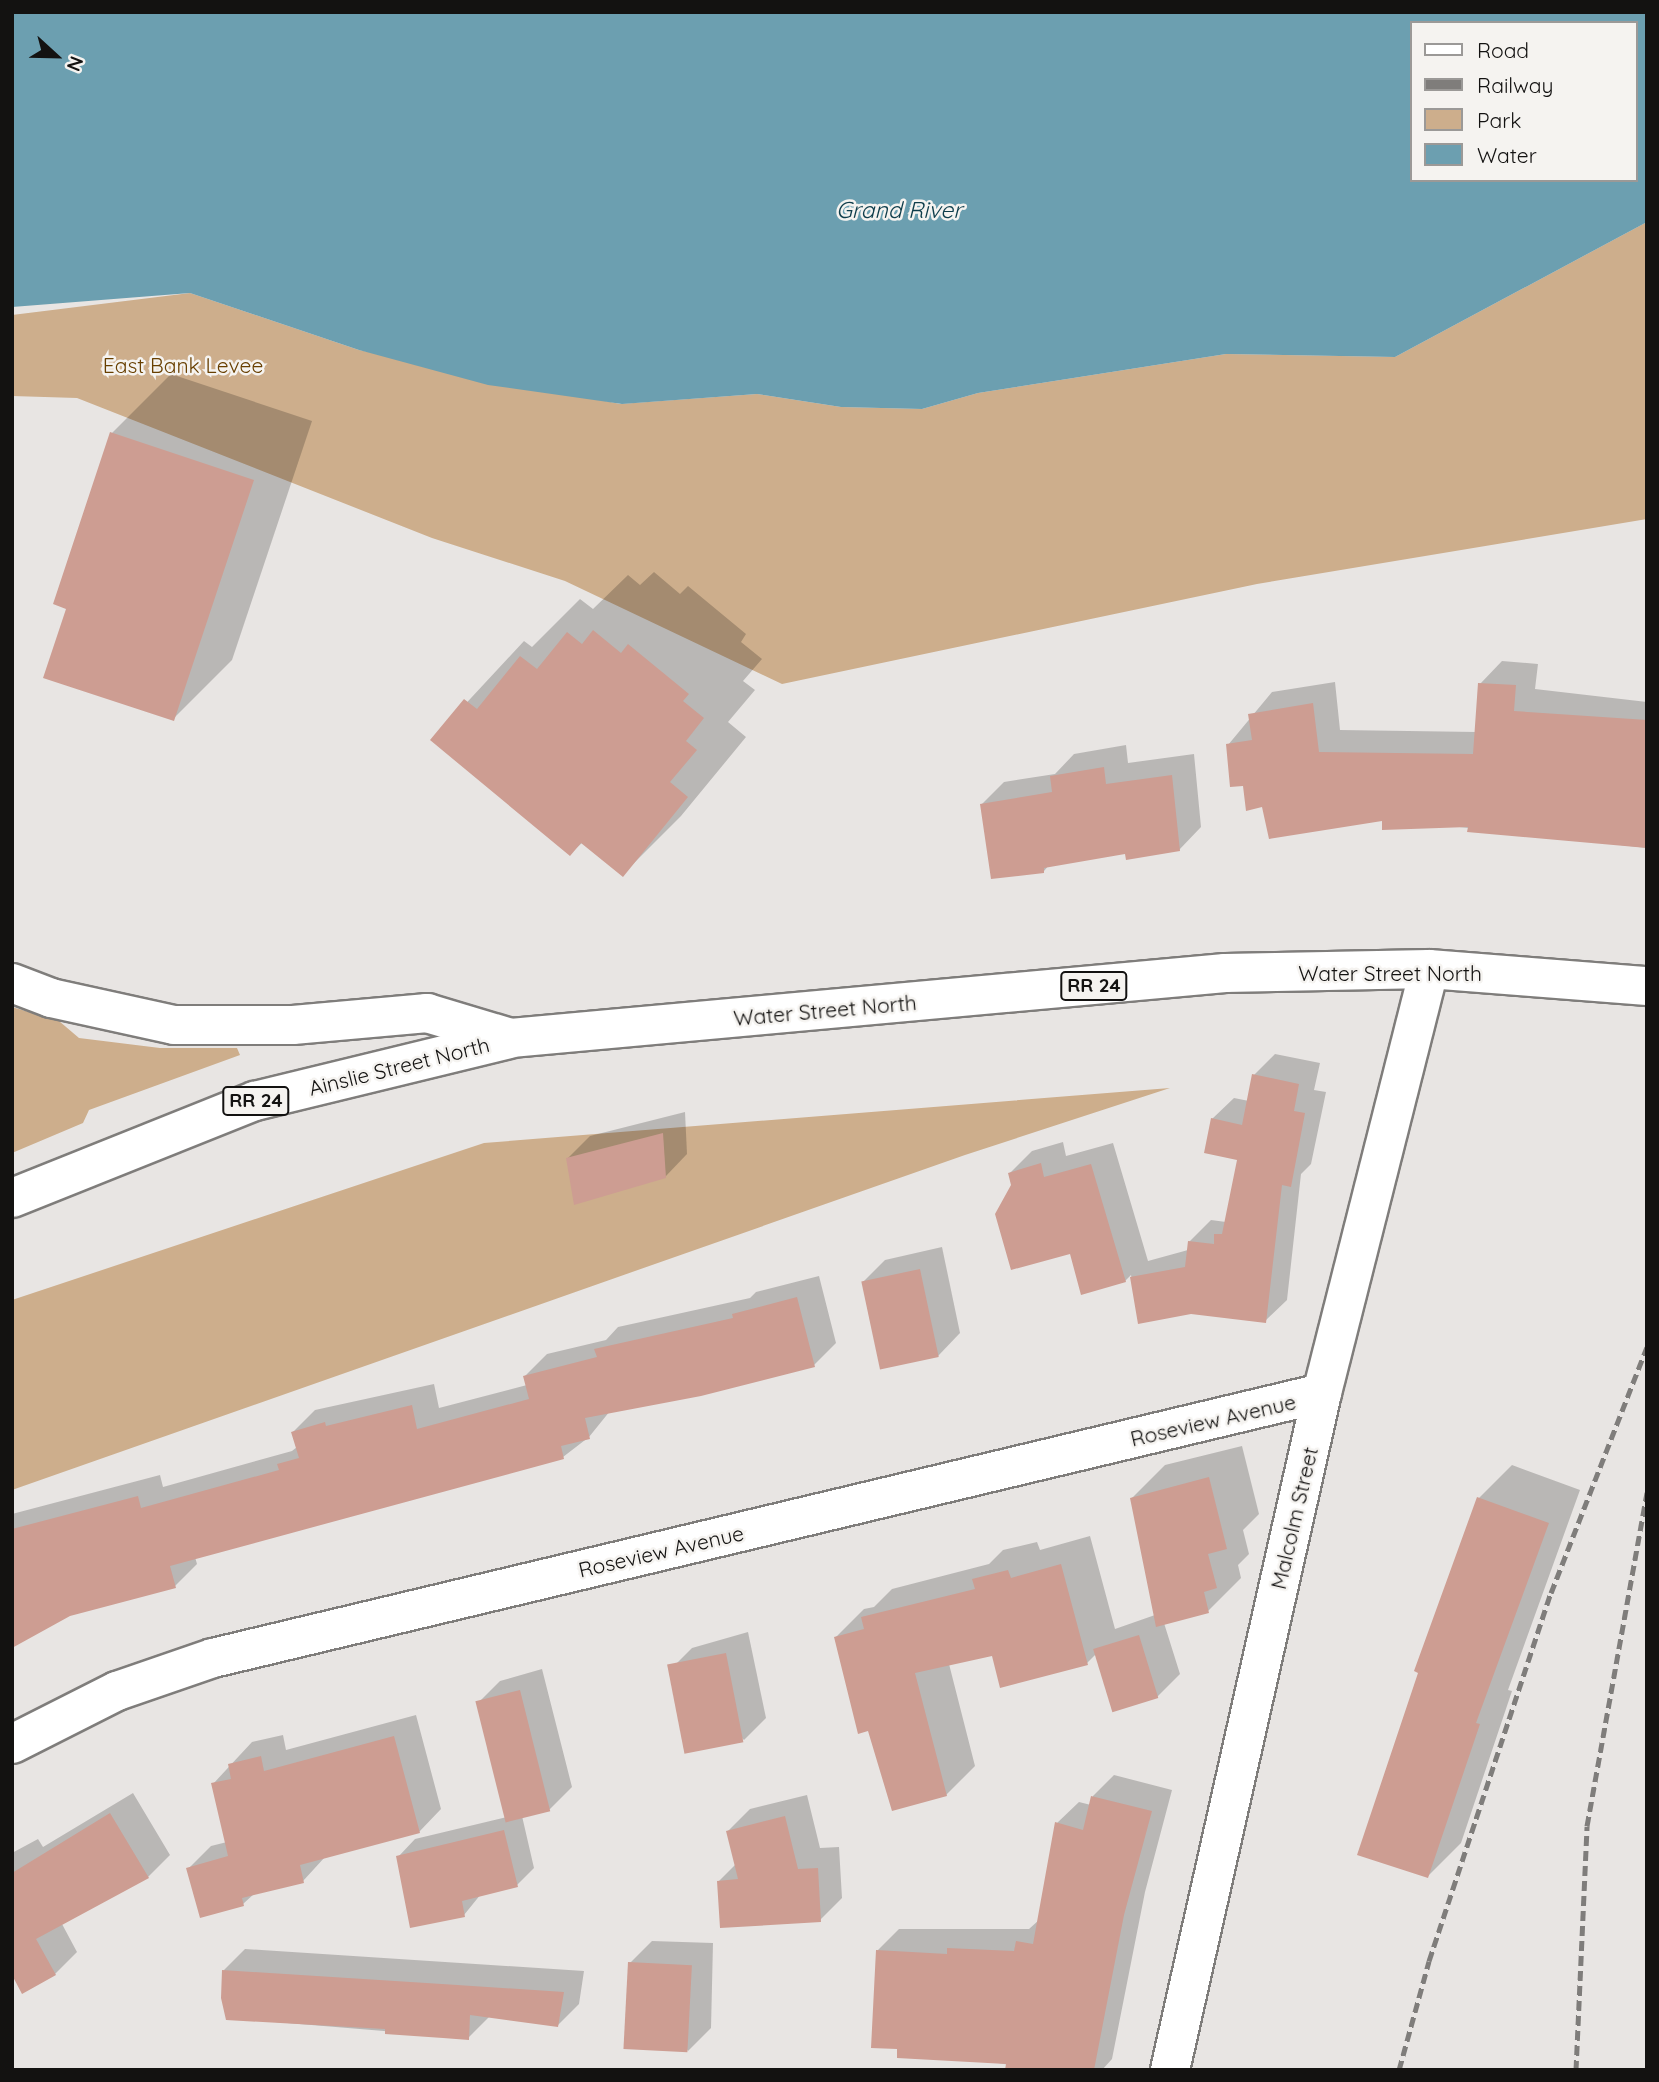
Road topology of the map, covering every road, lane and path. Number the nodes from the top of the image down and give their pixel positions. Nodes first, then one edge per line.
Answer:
1 (1429, 969) junction
2 (12, 983) edge
3 (1647, 986) edge
4 (511, 1038) junction
5 (12, 1198) edge
6 (1322, 1393) junction
7 (12, 1744) edge
8 (1170, 2070) edge

1 - 3 street, Water Street North / RR 24
1 - 4 street, Water Street North / RR 24
1 - 6 street, Malcolm Street
2 - 4 street, Water Street North / RR 24
4 - 5 street, Ainslie Street North / RR 24
6 - 7 street, Roseview Avenue
6 - 8 street, Malcolm Street

